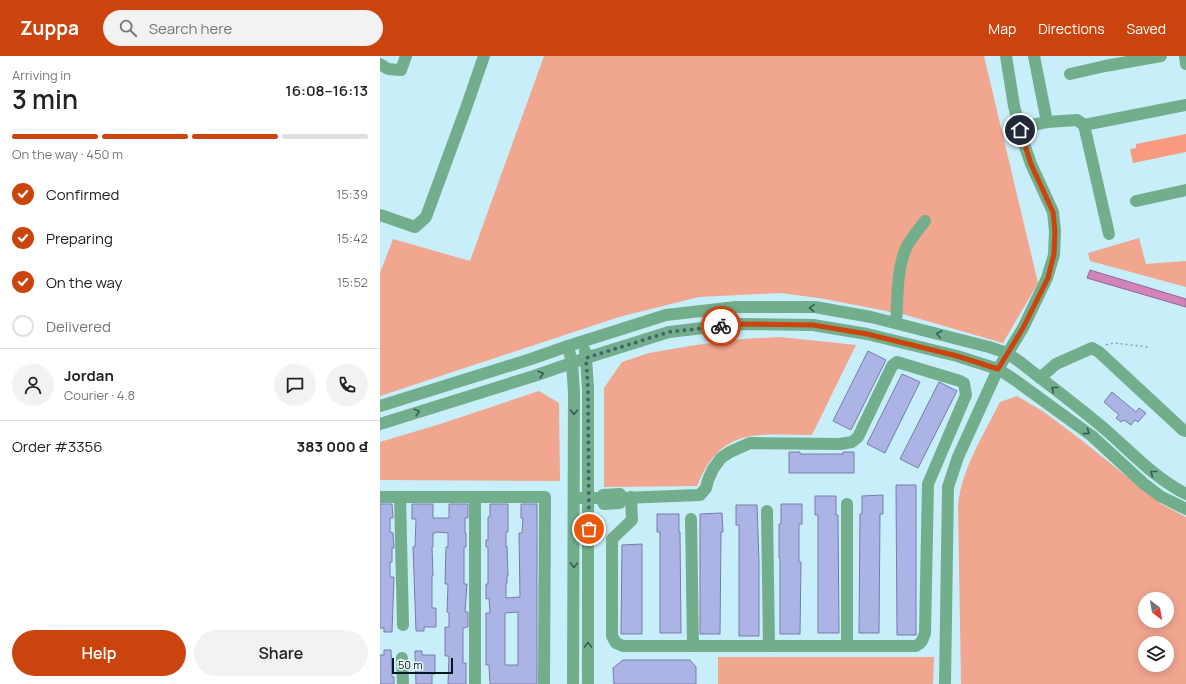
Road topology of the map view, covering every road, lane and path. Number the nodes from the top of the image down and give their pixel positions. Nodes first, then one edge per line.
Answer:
1 (406, 56) edge
2 (484, 56) edge
3 (1006, 56) edge
4 (1034, 56) edge
5 (1161, 56) edge
6 (1184, 56) edge
7 (1104, 61) edge
8 (380, 64) edge
9 (1186, 64) edge
10 (1070, 74) dead end
11 (1186, 105) edge
12 (1047, 122) junction
13 (1032, 125) dead end
14 (1084, 125) junction
15 (1186, 190) edge
16 (1136, 200) dead end
17 (380, 216) edge
18 (925, 221) dead end
19 (1109, 234) dead end
20 (896, 323) junction
21 (582, 342) junction
22 (568, 346) junction
23 (1148, 347) dead end
24 (1092, 348) junction
25 (1008, 354) junction
26 (586, 358) junction
27 (572, 363) junction
28 (998, 369) junction
29 (1040, 378) junction
30 (380, 406) edge
31 (380, 424) edge
32 (1186, 431) edge
33 (928, 484) junction
34 (948, 487) junction
35 (1186, 494) edge
36 (380, 497) edge
37 (400, 497) junction
38 (475, 497) junction
39 (574, 498) junction
40 (595, 498) junction
41 (627, 498) junction
42 (847, 504) dead end
43 (1186, 509) edge
44 (767, 511) dead end
45 (691, 519) dead end
46 (403, 625) dead end
47 (693, 646) junction
48 (769, 646) junction
49 (846, 646) junction
50 (402, 658) dead end
51 (403, 684) edge
52 (475, 684) edge
53 (544, 684) edge
54 (572, 684) edge
55 (588, 684) edge
56 (945, 684) edge

1 - 8 street
2 - 17 street
3 - 25 street
4 - 12 street
5 - 7 street
6 - 9 street
7 - 10 street
11 - 14 street
12 - 13 street
12 - 14 street
14 - 19 street
15 - 16 street
18 - 20 street
20 -> 21 street
25 -> 20 street
21 - 22 street
21 - 26 street
22 - 27 street
22 - 30 street
23 - 24 path
24 - 29 street
24 - 32 street
25 - 28 street
25 - 29 street
26 - 27 street
26 - 28 street
26 - 40 street
31 -> 27 street
27 -> 39 street
28 - 34 street
28 -> 43 street
35 -> 29 street
33 - 34 street
33 - 41 street
33 - 49 street
34 - 56 street
36 - 37 street
37 - 38 street
37 - 46 street
38 - 52 street
38 - 53 street
39 - 40 street
39 -> 54 street
40 - 41 street
55 -> 40 street
41 - 47 street
42 - 49 street
44 - 48 street
45 - 47 street
47 - 48 street
48 - 49 street
50 - 51 street

